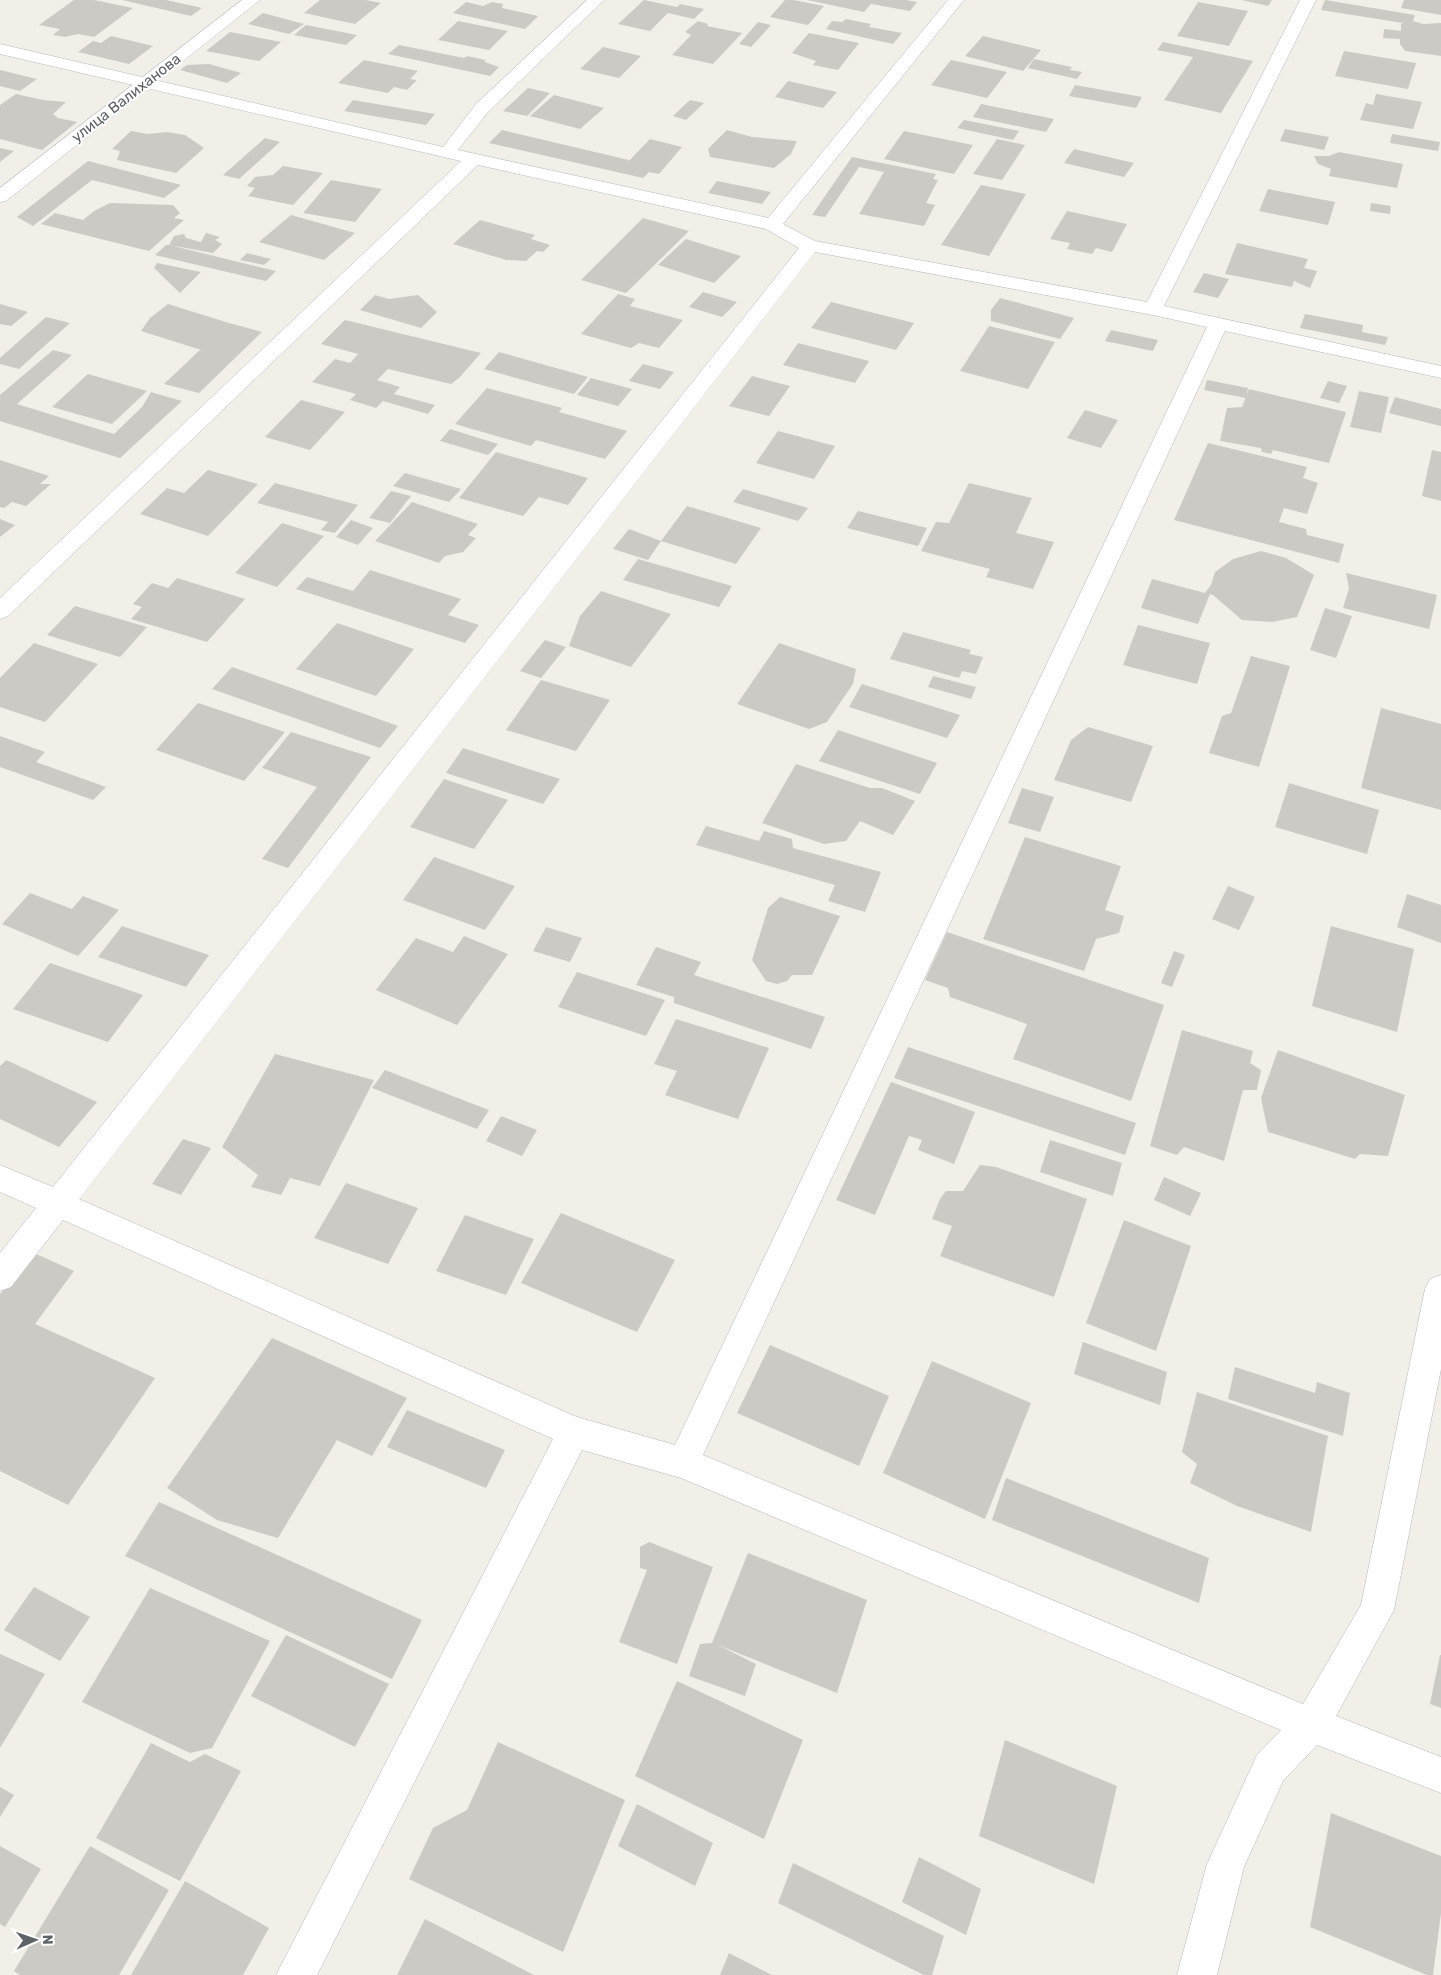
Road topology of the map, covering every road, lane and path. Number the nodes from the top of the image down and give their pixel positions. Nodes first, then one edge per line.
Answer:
1 (252, 0) edge
2 (596, 0) edge
3 (956, 0) edge
4 (1308, 0) edge
5 (0, 49) edge
6 (146, 83) junction
7 (447, 153) junction
8 (474, 159) junction
9 (0, 197) edge
10 (772, 225) junction
11 (810, 246) junction
12 (1153, 309) junction
13 (1218, 324) junction
14 (1441, 372) edge
15 (0, 612) edge
16 (0, 1178) edge
17 (59, 1202) junction
18 (0, 1277) edge
19 (1441, 1289) edge
20 (574, 1432) junction
21 (683, 1463) junction
22 (1311, 1725) junction
23 (1441, 1775) edge
24 (296, 1975) edge
25 (1198, 1975) edge

1 - 6 street, улица Валиханова
2 - 7 street
3 - 10 street
4 - 12 street
5 - 6 street
6 - 7 street
6 - 9 street, улица Валиханова
7 - 8 street
8 - 10 street
8 - 15 street
10 - 11 street
11 - 12 street
11 - 17 street
12 - 13 street
13 - 14 street
13 - 21 street
16 - 17 street
17 - 18 street
17 - 20 street
19 - 22 street
20 - 21 street
20 - 24 street
21 - 22 street
22 - 23 street
22 - 25 street

